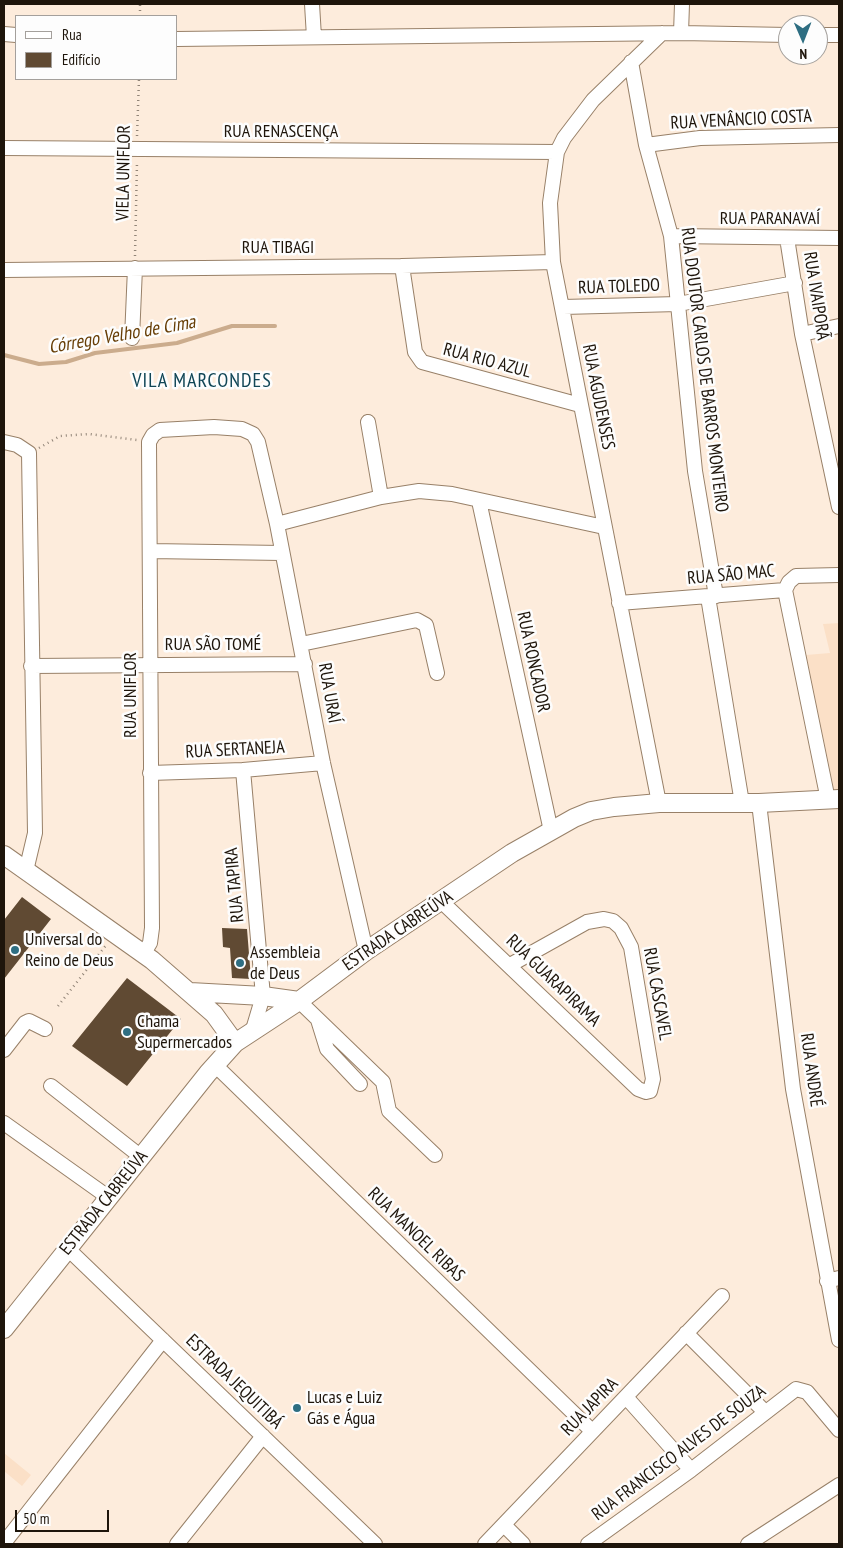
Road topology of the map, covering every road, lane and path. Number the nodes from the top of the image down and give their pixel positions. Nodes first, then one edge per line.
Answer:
1 (312, 4) edge
2 (682, 4) edge
3 (662, 33) junction
4 (681, 33) junction
5 (778, 35) edge
6 (314, 37) junction
7 (178, 39) edge
8 (631, 62) junction
9 (139, 80) edge
10 (839, 135) edge
11 (646, 145) junction
12 (4, 148) edge
13 (137, 151) junction
14 (557, 152) junction
15 (671, 236) junction
16 (787, 238) junction
17 (839, 238) edge
18 (553, 262) junction
19 (402, 266) junction
20 (134, 268) junction
21 (4, 270) edge
22 (795, 283) junction
23 (678, 304) junction
24 (562, 307) junction
25 (839, 326) edge
26 (802, 334) junction
27 (132, 338) dead end
28 (580, 406) junction
29 (368, 422) dead end
30 (151, 438) junction
31 (4, 442) edge
32 (29, 453) junction
33 (381, 497) junction
34 (479, 501) junction
35 (839, 507) edge
36 (277, 524) junction
37 (604, 527) junction
38 (150, 551) junction
39 (282, 553) junction
40 (839, 575) edge
41 (785, 590) junction
42 (712, 597) junction
43 (620, 603) junction
44 (301, 644) junction
45 (149, 663) junction
46 (305, 664) junction
47 (31, 666) junction
48 (437, 673) dead end
49 (323, 763) junction
50 (243, 770) junction
51 (150, 773) junction
52 (834, 800) edge
53 (659, 803) junction
54 (750, 803) junction
55 (551, 831) junction
56 (4, 855) edge
57 (26, 871) junction
58 (441, 901) junction
59 (115, 933) junction
60 (366, 951) junction
61 (144, 953) junction
62 (510, 965) junction
63 (190, 992) junction
64 (263, 996) junction
65 (299, 1001) junction
66 (58, 1006) dead end
67 (318, 1020) junction
68 (45, 1029) dead end
69 (252, 1033) junction
70 (235, 1043) junction
71 (4, 1050) edge
72 (215, 1065) junction
73 (360, 1084) dead end
74 (51, 1086) dead end
75 (638, 1089) joint
76 (4, 1123) edge
77 (435, 1155) dead end
78 (140, 1156) junction
79 (108, 1197) junction
80 (67, 1248) junction
81 (833, 1279) edge
82 (722, 1296) dead end
83 (4, 1329) edge
84 (686, 1333) junction
85 (163, 1340) junction
86 (839, 1340) edge
87 (626, 1397) junction
88 (765, 1412) junction
89 (839, 1430) edge
90 (592, 1431) junction
91 (262, 1436) junction
92 (691, 1470) junction
93 (839, 1485) edge
94 (504, 1525) junction
95 (4, 1543) edge
96 (177, 1544) edge
97 (375, 1544) edge
98 (485, 1544) edge
99 (523, 1544) edge
100 (588, 1544) edge
101 (748, 1544) edge

1 - 6 street
2 - 4 street
3 - 4 street
3 - 6 street
3 - 8 street, RUA AGUDENSES
4 - 5 street
6 - 7 street
8 - 11 street, RUA DOUTOR CARLOS DE BARROS MONTEIRO
8 - 14 street, RUA AGUDENSES
9 - 13 path, VIELA UNIFLOR
10 - 11 street, RUA VENÂNCIO COSTA
11 - 15 street, RUA DOUTOR CARLOS DE BARROS MONTEIRO
12 - 13 street, RUA RENASCENÇA
13 - 14 street, RUA RENASCENÇA
13 - 20 path, VIELA UNIFLOR
14 - 18 street, RUA AGUDENSES
15 - 16 street, RUA PARANAVAÍ
15 - 23 street, RUA DOUTOR CARLOS DE BARROS MONTEIRO
16 - 17 street, RUA PARANAVAÍ
16 - 22 street, RUA IVAIPORÃ
18 - 19 street, RUA TIBAGI
18 - 24 street, RUA AGUDENSES
19 - 20 street, RUA TIBAGI
19 - 28 street, RUA RIO AZUL
20 - 21 street, RUA TIBAGI
20 - 27 street
22 - 23 street, RUA TOLEDO
22 - 26 street, RUA IVAIPORÃ
23 - 24 street, RUA TOLEDO
23 - 42 street, RUA DOUTOR CARLOS DE BARROS MONTEIRO
24 - 28 street, RUA AGUDENSES
25 - 26 street
26 - 35 street, RUA IVAIPORÃ
28 - 37 street, RUA AGUDENSES
29 - 33 street
30 - 32 path
30 - 36 street, RUA URAÍ
30 - 38 street, RUA UNIFLOR
31 - 32 street
32 - 47 street
33 - 34 street
33 - 36 street
34 - 37 street
34 - 55 street, RUA RONCADOR
36 - 39 street, RUA URAÍ
37 - 43 street, RUA AGUDENSES
38 - 39 street
38 - 45 street, RUA UNIFLOR
39 - 44 street, RUA URAÍ
40 - 41 street, RUA SÃO MAC
41 - 42 street, RUA SÃO MAC
41 - 52 street
42 - 43 street, RUA SÃO MAC
42 - 54 street, RUA DOUTOR CARLOS DE BARROS MONTEIRO
43 - 53 street, RUA AGUDENSES
44 - 46 street, RUA URAÍ
44 - 48 street
45 - 46 street, RUA SÃO TOMÉ
45 - 47 street, RUA SÃO TOMÉ
45 - 51 street, RUA UNIFLOR
46 - 49 street, RUA URAÍ
47 - 57 street
49 - 50 street, RUA SERTANEJA
49 - 60 street, RUA URAÍ
50 - 51 street, RUA SERTANEJA
50 - 64 street, RUA TAPIRA
51 - 61 street, RUA UNIFLOR
52 - 54 main road, ESTRADA CABREÚVA
53 - 54 main road, ESTRADA CABREÚVA
53 - 55 main road, ESTRADA CABREÚVA
54 - 81 street, RUA ANDRÉ
55 - 58 main road, ESTRADA CABREÚVA
56 - 57 main road
57 - 59 main road
58 - 60 main road, ESTRADA CABREÚVA
58 - 62 street, RUA GUARAPIRAMA
59 - 61 main road
59 - 66 path
60 - 65 main road, ESTRADA CABREÚVA
61 - 63 main road
62 - 75 street, RUA GUARAPIRAMA
62 - 75 street, RUA CASCAVEL
63 - 64 main road
63 - 70 main road
64 - 65 main road
64 - 69 street
65 - 67 street
65 - 69 main road, ESTRADA CABREÚVA
67 - 73 street
67 - 77 street
68 - 71 street
69 - 70 main road, ESTRADA CABREÚVA
70 - 72 main road, ESTRADA CABREÚVA
72 - 78 main road, ESTRADA CABREÚVA
72 - 90 street, RUA MANOEL RIBAS
74 - 78 street
76 - 79 street
78 - 79 main road, ESTRADA CABREÚVA
79 - 80 main road, ESTRADA CABREÚVA
80 - 83 main road, ESTRADA CABREÚVA
80 - 85 street, ESTRADA JEQUITIBÁ
81 - 86 street, RUA ANDRÉ
82 - 84 street, RUA JAPIRA
84 - 87 street, RUA JAPIRA
84 - 88 street
85 - 91 street, ESTRADA JEQUITIBÁ
85 - 95 street
87 - 90 street, RUA JAPIRA
87 - 92 street
88 - 89 street, RUA FRANCISCO ALVES DE SOUZA
88 - 92 street, RUA FRANCISCO ALVES DE SOUZA
90 - 94 street, RUA JAPIRA
91 - 96 street
91 - 97 street, ESTRADA JEQUITIBÁ
92 - 100 street, RUA FRANCISCO ALVES DE SOUZA
93 - 101 street
94 - 98 street, RUA JAPIRA
94 - 99 street

